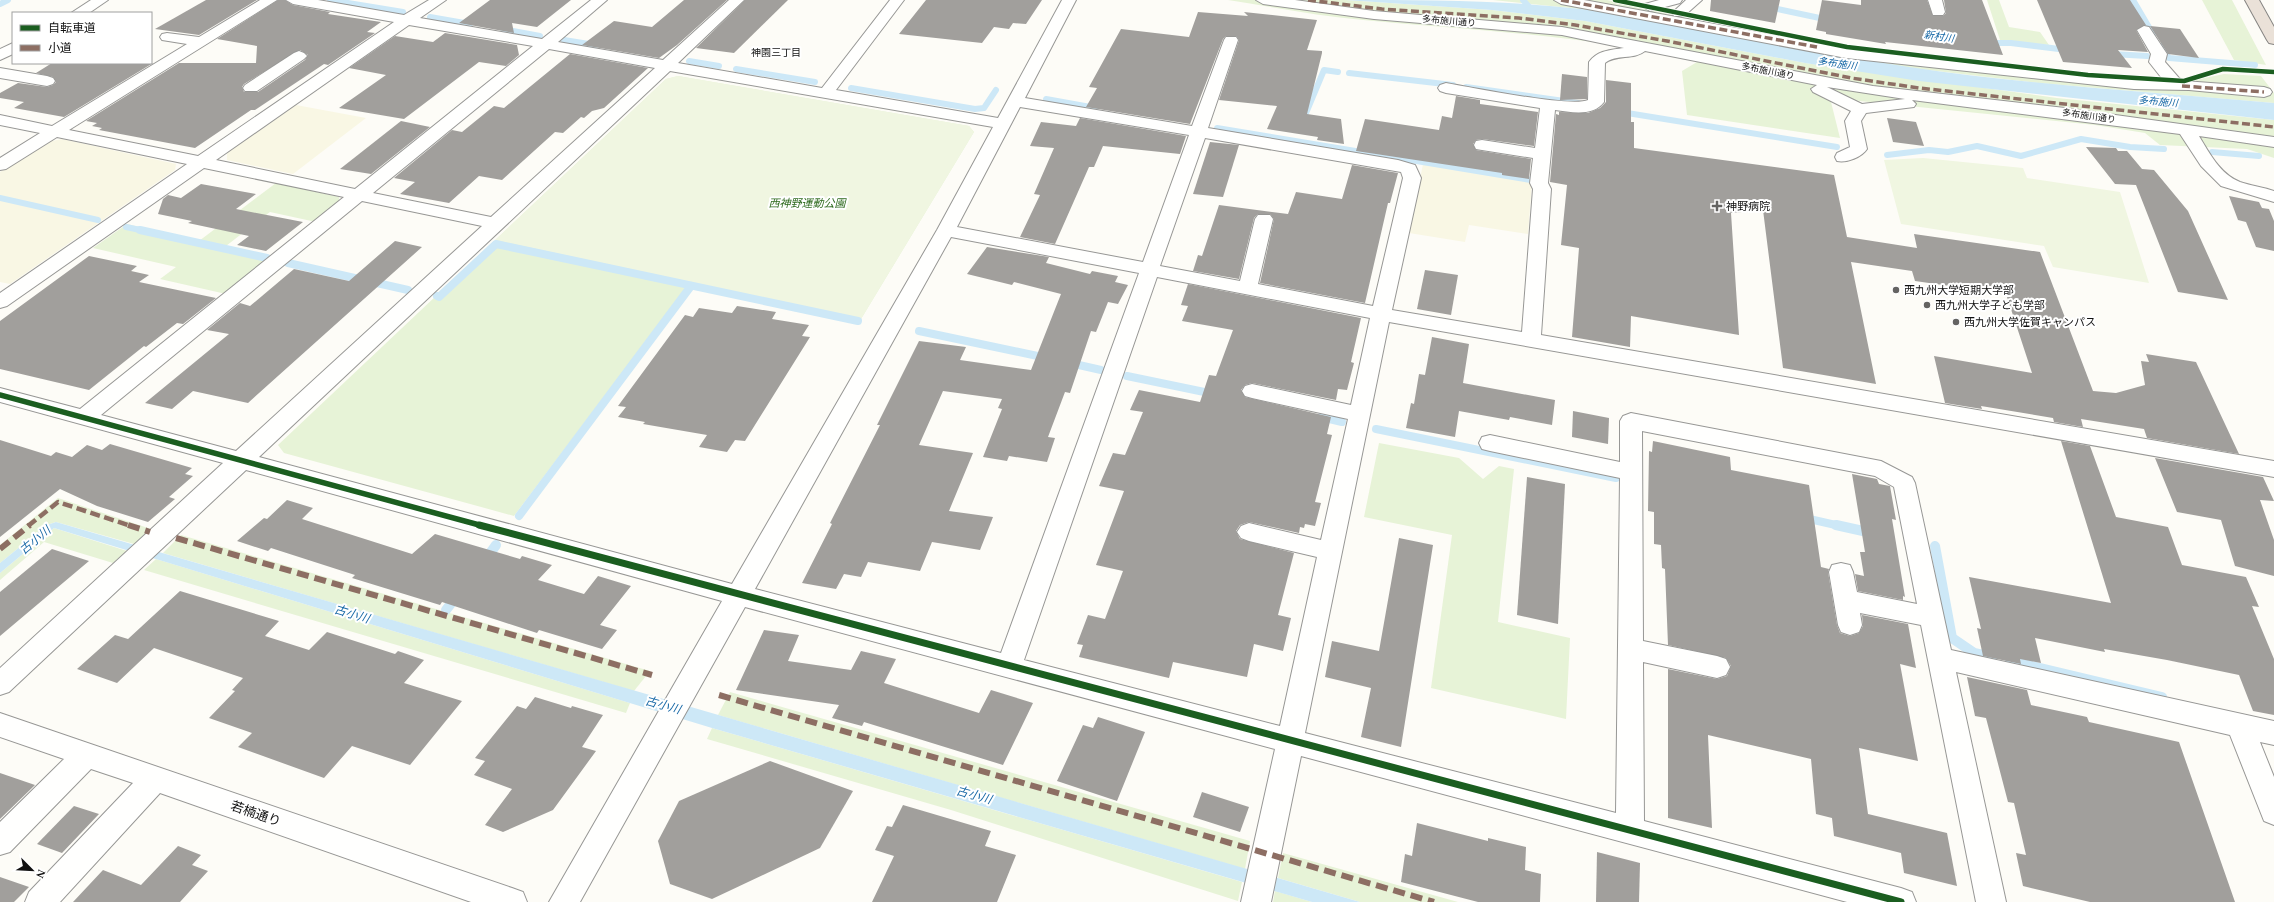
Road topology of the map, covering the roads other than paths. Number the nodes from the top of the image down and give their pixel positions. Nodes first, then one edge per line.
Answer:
1 (101, 0) edge
2 (270, 0) edge
3 (293, 0) edge
4 (439, 0) edge
5 (600, 0) edge
6 (737, 0) edge
7 (897, 0) edge
8 (1069, 0) edge
9 (1265, 0) edge
10 (1308, 0) edge
11 (1561, 0) edge
12 (1695, 0) edge
13 (2252, 0) edge
14 (312, 1) edge
15 (1581, 1) edge
16 (1677, 6) edge
17 (1646, 10) junction
18 (80, 12) edge
19 (406, 20) junction
20 (2144, 30) dead end
21 (167, 37) dead end
22 (1231, 40) dead end
23 (2274, 40) edge
24 (200, 42) junction
25 (543, 45) junction
26 (1647, 46) junction
27 (12, 49) edge
28 (0, 55) edge
29 (299, 56) dead end
30 (666, 67) junction
31 (275, 71) junction
32 (1763, 71) junction
33 (0, 73) edge
34 (320, 79) junction
35 (47, 81) dead end
36 (2178, 83) junction
37 (251, 88) dead end
38 (1446, 88) dead end
39 (2264, 92) dead end
40 (824, 94) junction
41 (1930, 98) junction
42 (1015, 101) junction
43 (1548, 106) junction
44 (1860, 109) junction
45 (0, 120) edge
46 (1002, 124) junction
47 (2274, 127) edge
48 (2186, 130) junction
49 (54, 131) junction
50 (1198, 132) junction
51 (2274, 142) edge
52 (1482, 145) dead end
53 (1542, 154) junction
54 (1843, 157) dead end
55 (202, 162) junction
56 (0, 165) edge
57 (359, 195) junction
58 (2274, 197) edge
59 (1264, 219) dead end
60 (497, 224) junction
61 (946, 230) junction
62 (1148, 269) junction
63 (1248, 288) junction
64 (0, 302) edge
65 (1381, 314) junction
66 (1531, 340) junction
67 (1252, 391) dead end
68 (0, 395) edge
69 (1359, 414) junction
70 (84, 417) junction
71 (1490, 443) dead end
72 (240, 461) junction
73 (2274, 469) edge
74 (1631, 472) junction
75 (1250, 532) dead end
76 (1330, 551) junction
77 (1841, 572) dead end
78 (738, 595) junction
79 (1846, 600) junction
80 (1932, 617) junction
81 (1850, 626) dead end
82 (1630, 649) junction
83 (1940, 658) junction
84 (1009, 666) junction
85 (1717, 667) dead end
86 (0, 684) edge
87 (0, 725) edge
88 (2240, 726) junction
89 (2274, 733) edge
90 (1290, 741) junction
91 (87, 755) junction
92 (155, 778) junction
93 (2274, 812) edge
94 (1630, 831) junction
95 (0, 842) edge
96 (1256, 899) edge
97 (40, 902) edge
98 (512, 902) edge
99 (564, 902) edge
100 (1901, 902) edge
101 (1991, 902) edge

1 - 18 street
2 - 24 street
3 - 14 street
4 - 19 street
5 - 25 street
6 - 30 street
7 - 40 street
8 - 42 street
9 - 26 street, 多布施川通り
10 - 47 street
11 - 15 street
12 - 16 street
13 - 23 highway
14 - 19 street
15 - 17 street
16 - 17 street
17 - 36 street
19 - 25 street
19 - 34 street
20 - 36 street
21 - 24 street
22 - 50 street
24 - 49 street
25 - 30 street
25 - 57 street
26 - 32 street, 多布施川通り
26 - 43 street
27 - 28 street
29 - 31 street
30 - 40 street
30 - 60 street
31 - 34 street
31 - 37 street
32 - 41 street, 多布施川通り
32 - 44 street
33 - 35 street
34 - 55 street
36 - 39 street
38 - 43 street
40 - 46 street
41 - 44 street
41 - 48 street, 多布施川通り
42 - 46 street
42 - 50 street
43 - 53 street
44 - 54 street
45 - 49 street
46 - 61 street
48 - 51 street, 多布施川通り
48 - 58 street
49 - 55 street
49 - 56 street
50 - 62 street
50 - 65 street
52 - 53 street
53 - 66 street
55 - 57 street
55 - 64 street
57 - 60 street
57 - 70 street
59 - 63 street
60 - 72 street
61 - 62 street
61 - 78 street
62 - 63 street
62 - 84 street
63 - 65 street
65 - 66 street
65 - 69 street
66 - 73 street
67 - 69 street
68 - 70 street
69 - 76 street
70 - 72 street
71 - 74 street
72 - 78 street
72 - 86 street
74 - 80 street
74 - 82 street
75 - 76 street
76 - 90 street
77 - 79 street
78 - 84 street
78 - 99 street
79 - 80 street
79 - 81 street
80 - 83 street
82 - 85 street
82 - 94 street
83 - 88 street
83 - 101 street
84 - 90 street
87 - 91 street, 若楠通り
88 - 89 street
88 - 93 street
90 - 94 street
90 - 96 street
91 - 92 street, 若楠通り
91 - 95 street
92 - 97 street
92 - 98 street, 若楠通り
94 - 100 street

